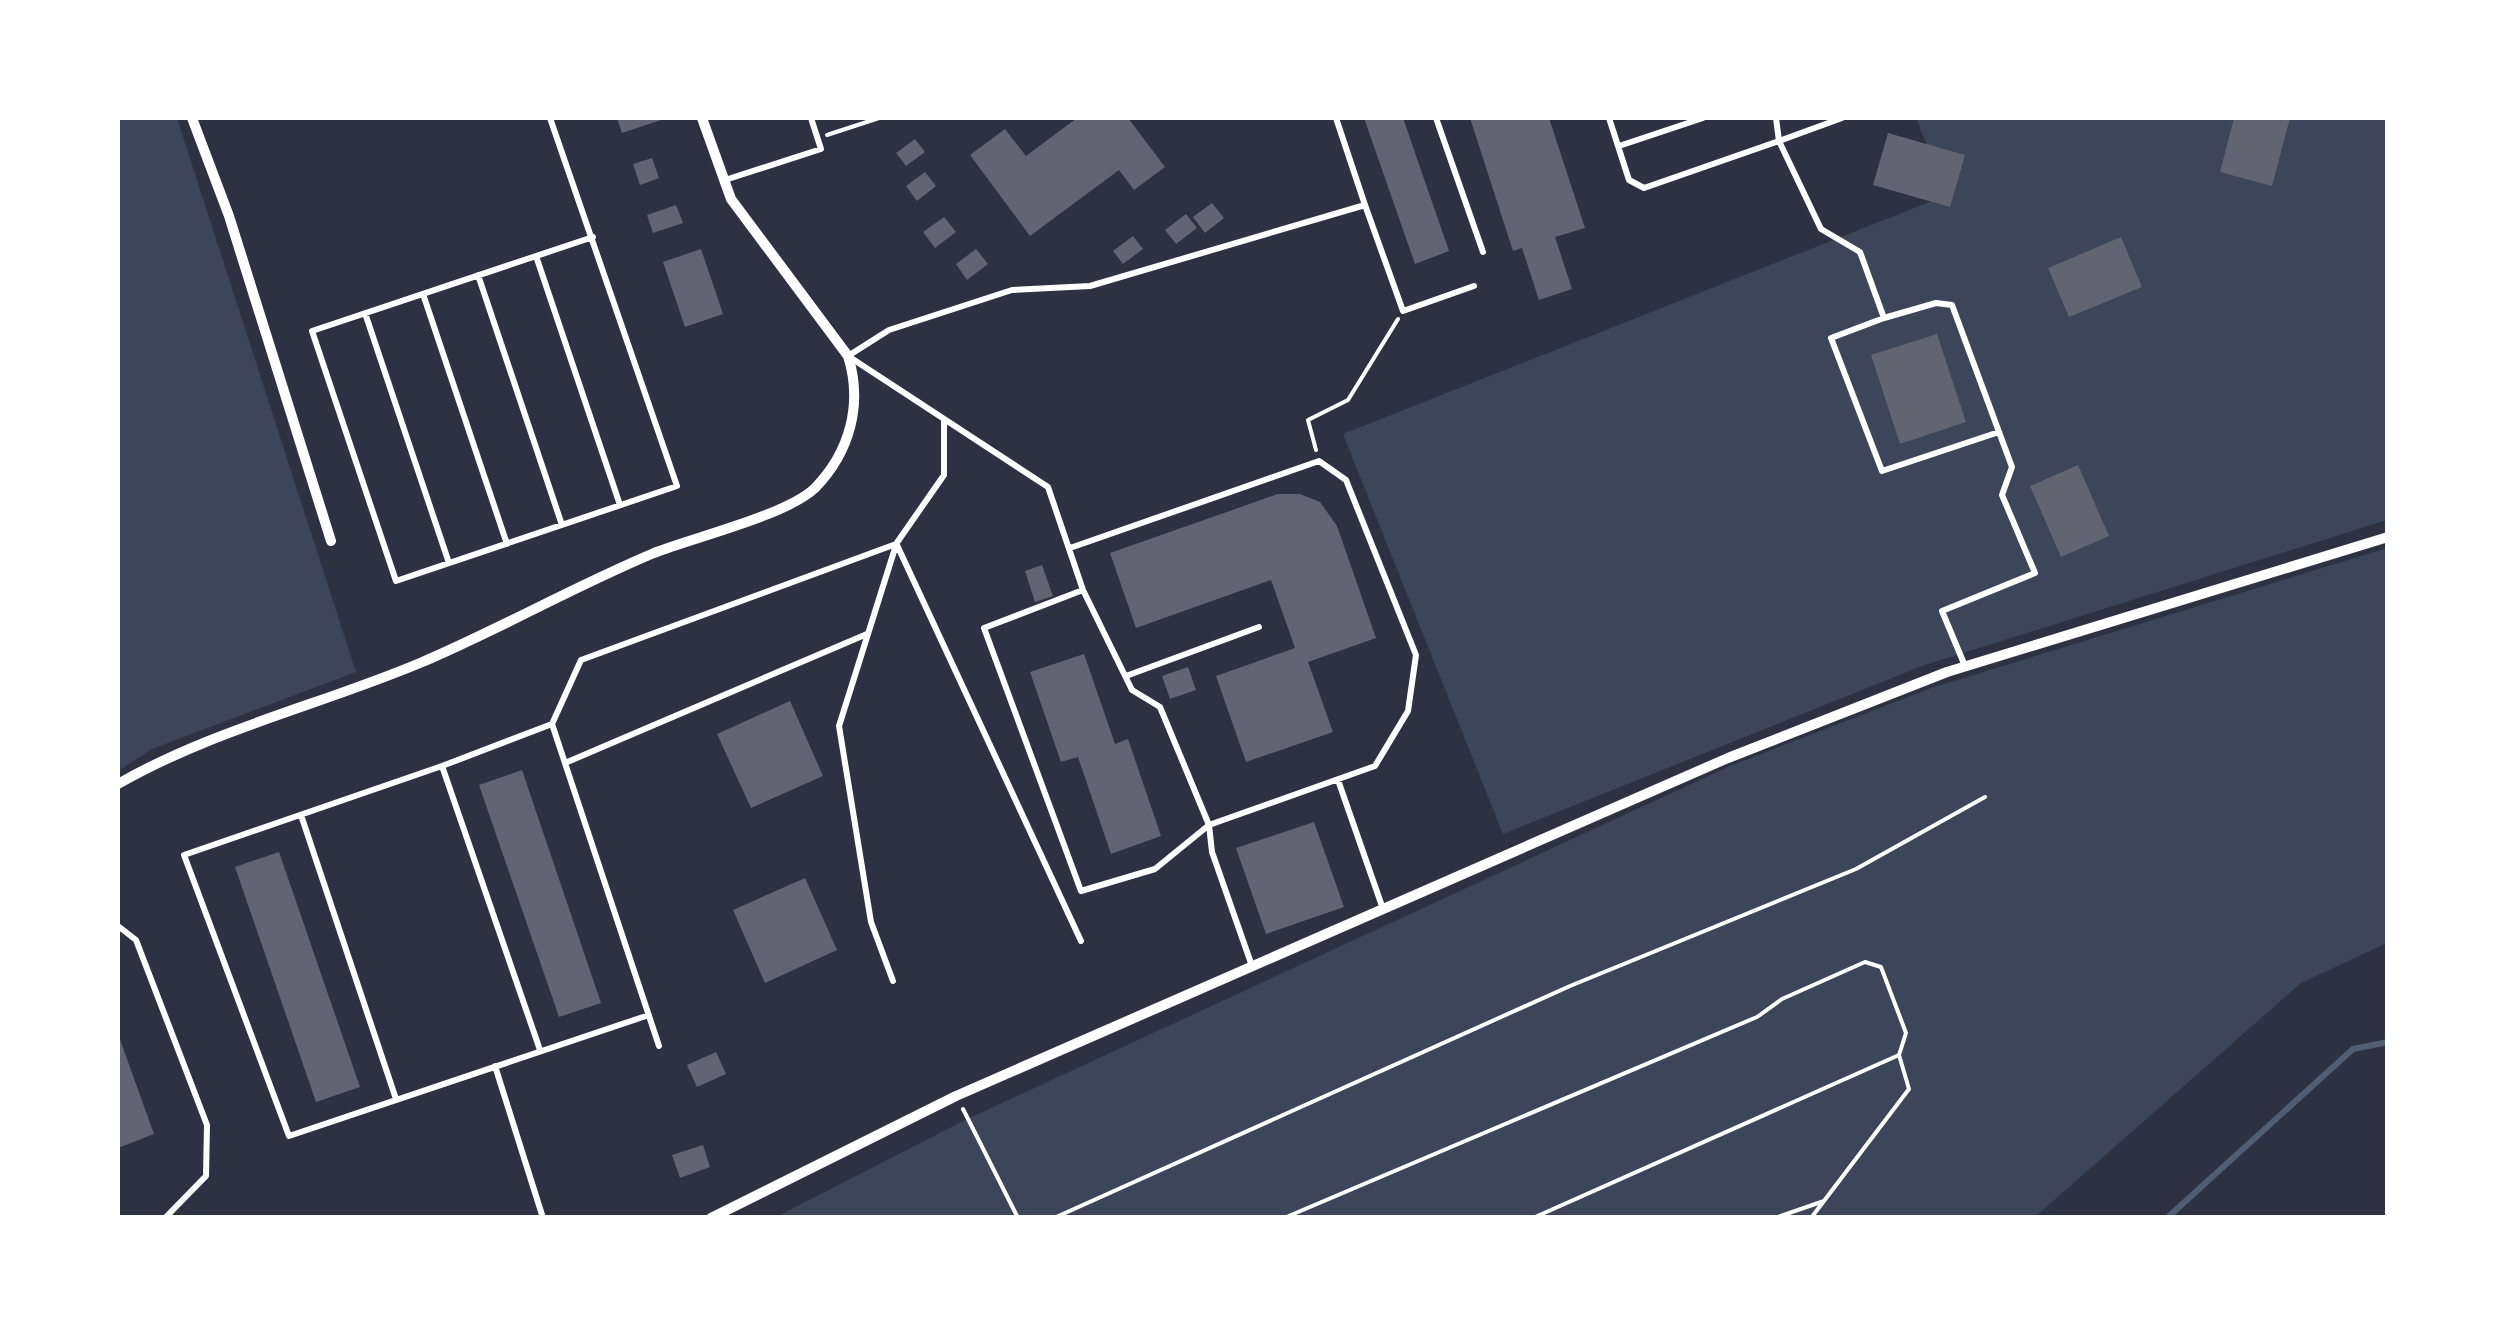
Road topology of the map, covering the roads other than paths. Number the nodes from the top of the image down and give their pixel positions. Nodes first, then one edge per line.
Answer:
1 (192, 118) edge
2 (550, 118) edge
3 (702, 118) edge
4 (812, 118) edge
5 (1336, 118) edge
6 (1436, 118) edge
7 (1609, 118) edge
8 (1703, 118) edge
9 (1776, 118) edge
10 (1842, 118) edge
11 (1779, 141) junction
12 (1618, 146) junction
13 (724, 180) junction
14 (1364, 205) junction
15 (594, 236) junction
16 (1483, 252) dead end
17 (536, 256) junction
18 (478, 275) junction
19 (1474, 286) dead end
20 (423, 294) junction
21 (366, 314) junction
22 (1884, 318) junction
23 (848, 356) junction
24 (944, 419) junction
25 (2000, 432) junction
26 (620, 505) junction
27 (562, 525) junction
28 (2388, 537) edge
29 (332, 541) dead end
30 (506, 544) junction
31 (896, 544) junction
32 (1070, 548) junction
33 (449, 563) junction
34 (1083, 590) junction
35 (1259, 627) dead end
36 (868, 633) junction
37 (1966, 667) junction
38 (1126, 676) junction
39 (552, 724) junction
40 (565, 763) junction
41 (442, 766) junction
42 (1338, 780) junction
43 (118, 784) edge
44 (301, 815) junction
45 (1208, 825) junction
46 (1383, 909) junction
47 (118, 926) edge
48 (1081, 940) dead end
49 (1252, 966) junction
50 (893, 981) dead end
51 (648, 1015) junction
52 (659, 1046) dead end
53 (540, 1050) junction
54 (495, 1066) junction
55 (396, 1099) junction
56 (166, 1218) edge
57 (543, 1218) edge
58 (711, 1218) edge

1 - 29 street
2 - 15 lane
3 - 13 street
4 - 13 lane
5 - 14 lane
6 - 16 lane
7 - 12 lane
8 - 12 lane
9 - 11 lane
10 - 11 lane
11 - 12 lane
11 - 22 lane
13 - 23 street
14 - 19 lane
14 - 23 lane
15 - 17 lane
15 - 26 lane
17 - 18 lane
17 - 26 lane
18 - 20 lane
18 - 27 lane
20 - 21 lane
20 - 30 lane
21 - 33 lane
21 - 33 lane
22 - 25 lane
22 - 25 lane
23 - 24 lane
23 - 43 street
24 - 31 lane
24 - 32 lane
25 - 37 lane
26 - 27 lane
27 - 30 lane
28 - 37 street
30 - 33 lane
31 - 36 lane
31 - 39 lane
31 - 48 lane
32 - 34 lane
32 - 42 lane
34 - 38 lane
34 - 45 lane
35 - 38 lane
36 - 40 lane
36 - 50 lane
37 - 46 street
38 - 45 lane
39 - 40 lane
39 - 41 lane
40 - 51 lane
41 - 44 lane
41 - 53 lane
42 - 45 lane
42 - 46 lane
44 - 55 lane
44 - 55 lane
45 - 49 lane
46 - 49 street
47 - 56 lane
49 - 58 street
51 - 52 lane
51 - 53 lane
53 - 54 lane
54 - 55 lane
54 - 57 lane

